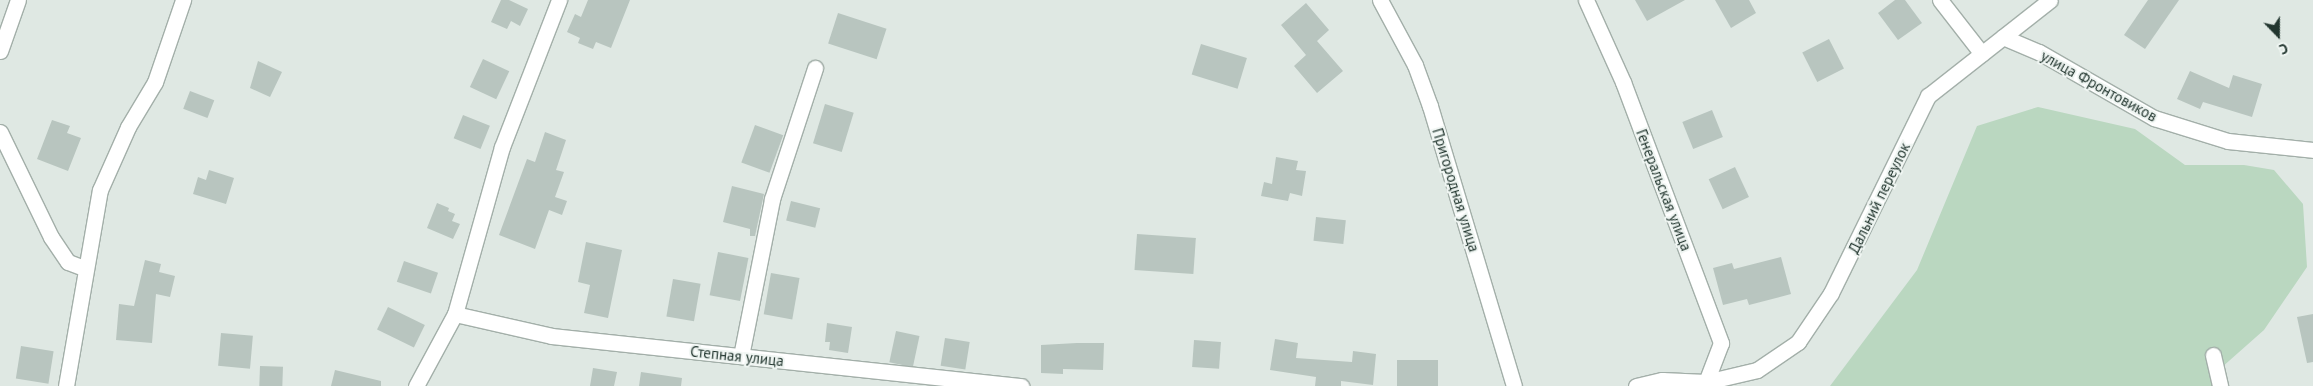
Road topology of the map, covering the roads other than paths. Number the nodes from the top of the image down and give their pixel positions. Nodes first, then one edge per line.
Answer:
1 (18, 0) edge
2 (183, 0) edge
3 (559, 0) edge
4 (1380, 0) edge
5 (1586, 0) edge
6 (1940, 0) edge
7 (2050, 0) edge
8 (2003, 37) junction
9 (0, 51) edge
10 (1982, 54) junction
11 (815, 68) dead end
12 (0, 132) edge
13 (2313, 150) edge
14 (84, 268) junction
15 (455, 314) junction
16 (2213, 355) dead end
17 (741, 356) junction
18 (1706, 382) junction
19 (66, 386) edge
20 (416, 386) edge
21 (1021, 386) edge
22 (1514, 386) edge
23 (1636, 386) edge
24 (2220, 386) edge

1 - 9 street
2 - 14 street
3 - 15 street
4 - 22 street, Пригородная улица
5 - 18 street, Генеральская улица
6 - 10 street
7 - 8 street, Дальний переулок
8 - 10 street, Дальний переулок
8 - 13 street, улица Фронтовиков
10 - 18 street, Дальний переулок
11 - 17 street
12 - 14 street
14 - 19 street
15 - 17 street, Степная улица
15 - 20 street
16 - 24 street
17 - 21 street, Степная улица
18 - 23 street, Дальний переулок

